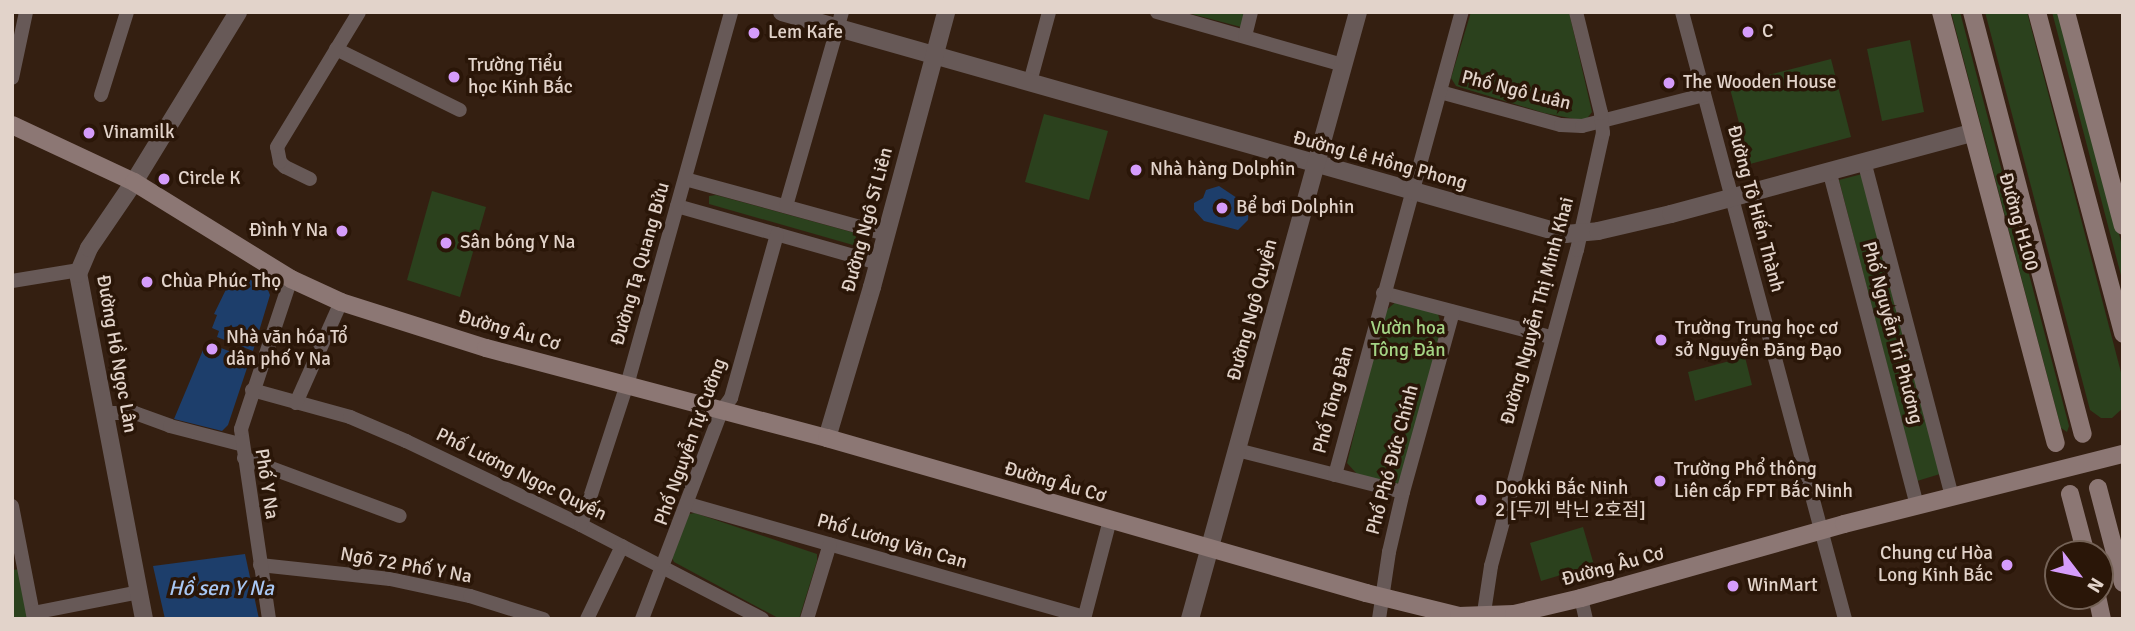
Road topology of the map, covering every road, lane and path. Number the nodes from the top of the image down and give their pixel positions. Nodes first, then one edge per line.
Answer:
1 (26, 12) edge
2 (127, 12) edge
3 (238, 12) edge
4 (359, 12) edge
5 (732, 12) edge
6 (782, 12) edge
7 (946, 12) edge
8 (1049, 12) edge
9 (1157, 12) edge
10 (1251, 12) edge
11 (1358, 12) edge
12 (1462, 12) edge
13 (1576, 12) edge
14 (1682, 12) edge
15 (1941, 12) edge
16 (1972, 12) edge
17 (2037, 12) edge
18 (2066, 12) edge
19 (840, 20) edge
20 (1245, 36) junction
21 (336, 49) junction
22 (934, 56) junction
23 (1343, 65) junction
24 (12, 78) edge
25 (1030, 82) junction
26 (1440, 92) junction
27 (101, 95) dead end
28 (1704, 95) junction
29 (460, 110) dead end
30 (1603, 123) junction
31 (12, 125) edge
32 (1971, 133) junction
33 (1864, 161) junction
34 (1314, 165) junction
35 (1829, 170) junction
36 (310, 179) dead end
37 (685, 179) junction
38 (134, 182) junction
39 (1411, 191) junction
40 (1731, 198) junction
41 (677, 206) junction
42 (786, 206) junction
43 (2123, 226) edge
44 (1581, 233) junction
45 (777, 234) junction
46 (886, 234) junction
47 (878, 263) junction
48 (79, 270) junction
49 (291, 279) junction
50 (12, 281) edge
51 (1383, 293) junction
52 (341, 302) junction
53 (1453, 312) junction
54 (2123, 334) edge
55 (1551, 337) junction
56 (627, 386) junction
57 (252, 390) junction
58 (296, 403) junction
59 (722, 410) junction
60 (105, 413) junction
61 (2083, 434) dead end
62 (827, 438) junction
63 (2056, 443) dead end
64 (1237, 450) junction
65 (242, 451) junction
66 (2123, 454) edge
67 (1335, 475) junction
68 (2098, 488) dead end
69 (1403, 492) junction
70 (2070, 494) dead end
71 (1952, 496) junction
72 (688, 504) junction
73 (12, 506) edge
74 (1917, 506) junction
75 (400, 516) dead end
76 (1110, 520) junction
77 (581, 525) junction
78 (1823, 530) junction
79 (2082, 540) edge
80 (830, 544) junction
81 (622, 546) junction
82 (1210, 548) junction
83 (18, 565) edge
84 (260, 565) junction
85 (664, 568) junction
86 (2123, 583) edge
87 (139, 592) junction
88 (1381, 596) junction
89 (1581, 598) junction
90 (33, 616) edge
91 (1084, 618) edge
92 (1483, 618) edge
93 (144, 619) edge
94 (269, 619) edge
95 (542, 619) edge
96 (587, 619) edge
97 (642, 619) edge
98 (762, 619) edge
99 (807, 619) edge
100 (1191, 619) edge
101 (1378, 619) edge
102 (1586, 619) edge
103 (1845, 619) edge

1 - 24 street
2 - 27 street
3 - 38 street, Đường Hồ Ngọc Lân
4 - 21 street
5 - 37 street, Đường Tạ Quang Bửu
6 - 19 street, Đường Lê Hồng Phong
7 - 22 street, Đường Ngô Sĩ Liên
8 - 25 street
9 - 20 street
10 - 20 street
11 - 23 street, Đường Ngô Quyền
12 - 26 street, Phố Tông Đản
13 - 30 street, Đường Nguyễn Thị Minh Khai
14 - 28 street, Đường Tô Hiến Thành
15 - 32 main road, Đường H100
16 - 61 main road, Đường H100
17 - 54 main road
18 - 43 main road
19 - 22 street, Đường Lê Hồng Phong
19 - 42 street
20 - 23 street
21 - 29 street
21 - 36 street
22 - 25 street, Đường Lê Hồng Phong
22 - 46 street, Đường Ngô Sĩ Liên
23 - 34 street, Đường Ngô Quyền
25 - 34 street, Đường Lê Hồng Phong
26 - 30 street, Phố Ngô Luân
26 - 39 street, Phố Tông Đản
28 - 30 street, Phố Ngô Luân
28 - 40 street, Đường Tô Hiến Thành
30 - 44 street, Đường Nguyễn Thị Minh Khai
31 - 38 main road, Đường Âu Cơ
32 - 33 street, Đường Lê Hồng Phong
32 - 63 main road, Đường H100
33 - 35 street, Đường Lê Hồng Phong
33 - 71 street, Phố Nguyễn Tri Phương
34 - 39 street, Đường Lê Hồng Phong
34 - 64 street, Đường Ngô Quyền
35 - 40 street, Đường Lê Hồng Phong
35 - 74 street, Phố Nguyễn Tri Phương
37 - 41 street, Đường Tạ Quang Bửu
37 - 42 street
38 - 48 street, Đường Hồ Ngọc Lân
38 - 49 main road, Đường Âu Cơ
39 - 44 street, Đường Lê Hồng Phong
39 - 51 street, Phố Tông Đản
40 - 44 street, Đường Lê Hồng Phong
40 - 78 street, Đường Tô Hiến Thành
41 - 45 street
41 - 56 street, Đường Tạ Quang Bửu
42 - 46 street
44 - 55 street, Đường Nguyễn Thị Minh Khai
45 - 47 street
45 - 59 street, Phố Nguyễn Tự Cường
46 - 47 street, Đường Ngô Sĩ Liên
47 - 62 street, Đường Ngô Sĩ Liên
48 - 50 street
48 - 60 street, Đường Hồ Ngọc Lân
49 - 52 main road, Đường Âu Cơ
49 - 57 street, Phố Y Na
51 - 53 street
51 - 67 street, Phố Tông Đản
52 - 56 main road, Đường Âu Cơ
52 - 58 street
53 - 55 street
53 - 69 street, Phố Phó Đức Chính
55 - 92 street, Đường Nguyễn Thị Minh Khai
56 - 59 main road, Đường Âu Cơ
56 - 77 street, Đường Tạ Quang Bửu
57 - 58 street, Phố Lương Ngọc Quyến
57 - 65 street, Phố Y Na
58 - 77 street, Phố Lương Ngọc Quyến
59 - 62 main road, Đường Âu Cơ
59 - 72 street, Phố Nguyễn Tự Cường
60 - 65 street
60 - 87 street, Đường Hồ Ngọc Lân
62 - 76 main road, Đường Âu Cơ
64 - 67 street
64 - 82 street, Đường Ngô Quyền
65 - 75 street
65 - 84 street, Phố Y Na
66 - 71 main road, Đường Âu Cơ
67 - 69 street
68 - 86 main road
69 - 88 street, Phố Phó Đức Chính
70 - 79 main road
71 - 74 main road, Đường Âu Cơ
72 - 80 street, Phố Lương Văn Can
72 - 85 street, Phố Nguyễn Tự Cường
73 - 83 street
74 - 78 main road, Đường Âu Cơ
76 - 82 main road, Đường Âu Cơ
76 - 91 street
77 - 81 street, Phố Lương Ngọc Quyến
78 - 89 main road, Đường Âu Cơ
78 - 103 street, Đường Tô Hiến Thành
80 - 91 street, Phố Lương Văn Can
80 - 99 street
81 - 85 street, Phố Lương Ngọc Quyến
81 - 96 street
82 - 88 main road, Đường Âu Cơ
82 - 100 street, Đường Ngô Quyền
83 - 90 street
84 - 94 street, Phố Y Na
84 - 95 street, Ngõ 72 Phố Y Na
85 - 97 street, Phố Nguyễn Tự Cường
85 - 98 street, Phố Lương Ngọc Quyến
87 - 90 street
87 - 93 street, Đường Hồ Ngọc Lân
88 - 92 main road, Đường Âu Cơ
88 - 101 street, Phố Phó Đức Chính
89 - 92 main road, Đường Âu Cơ
89 - 102 street

